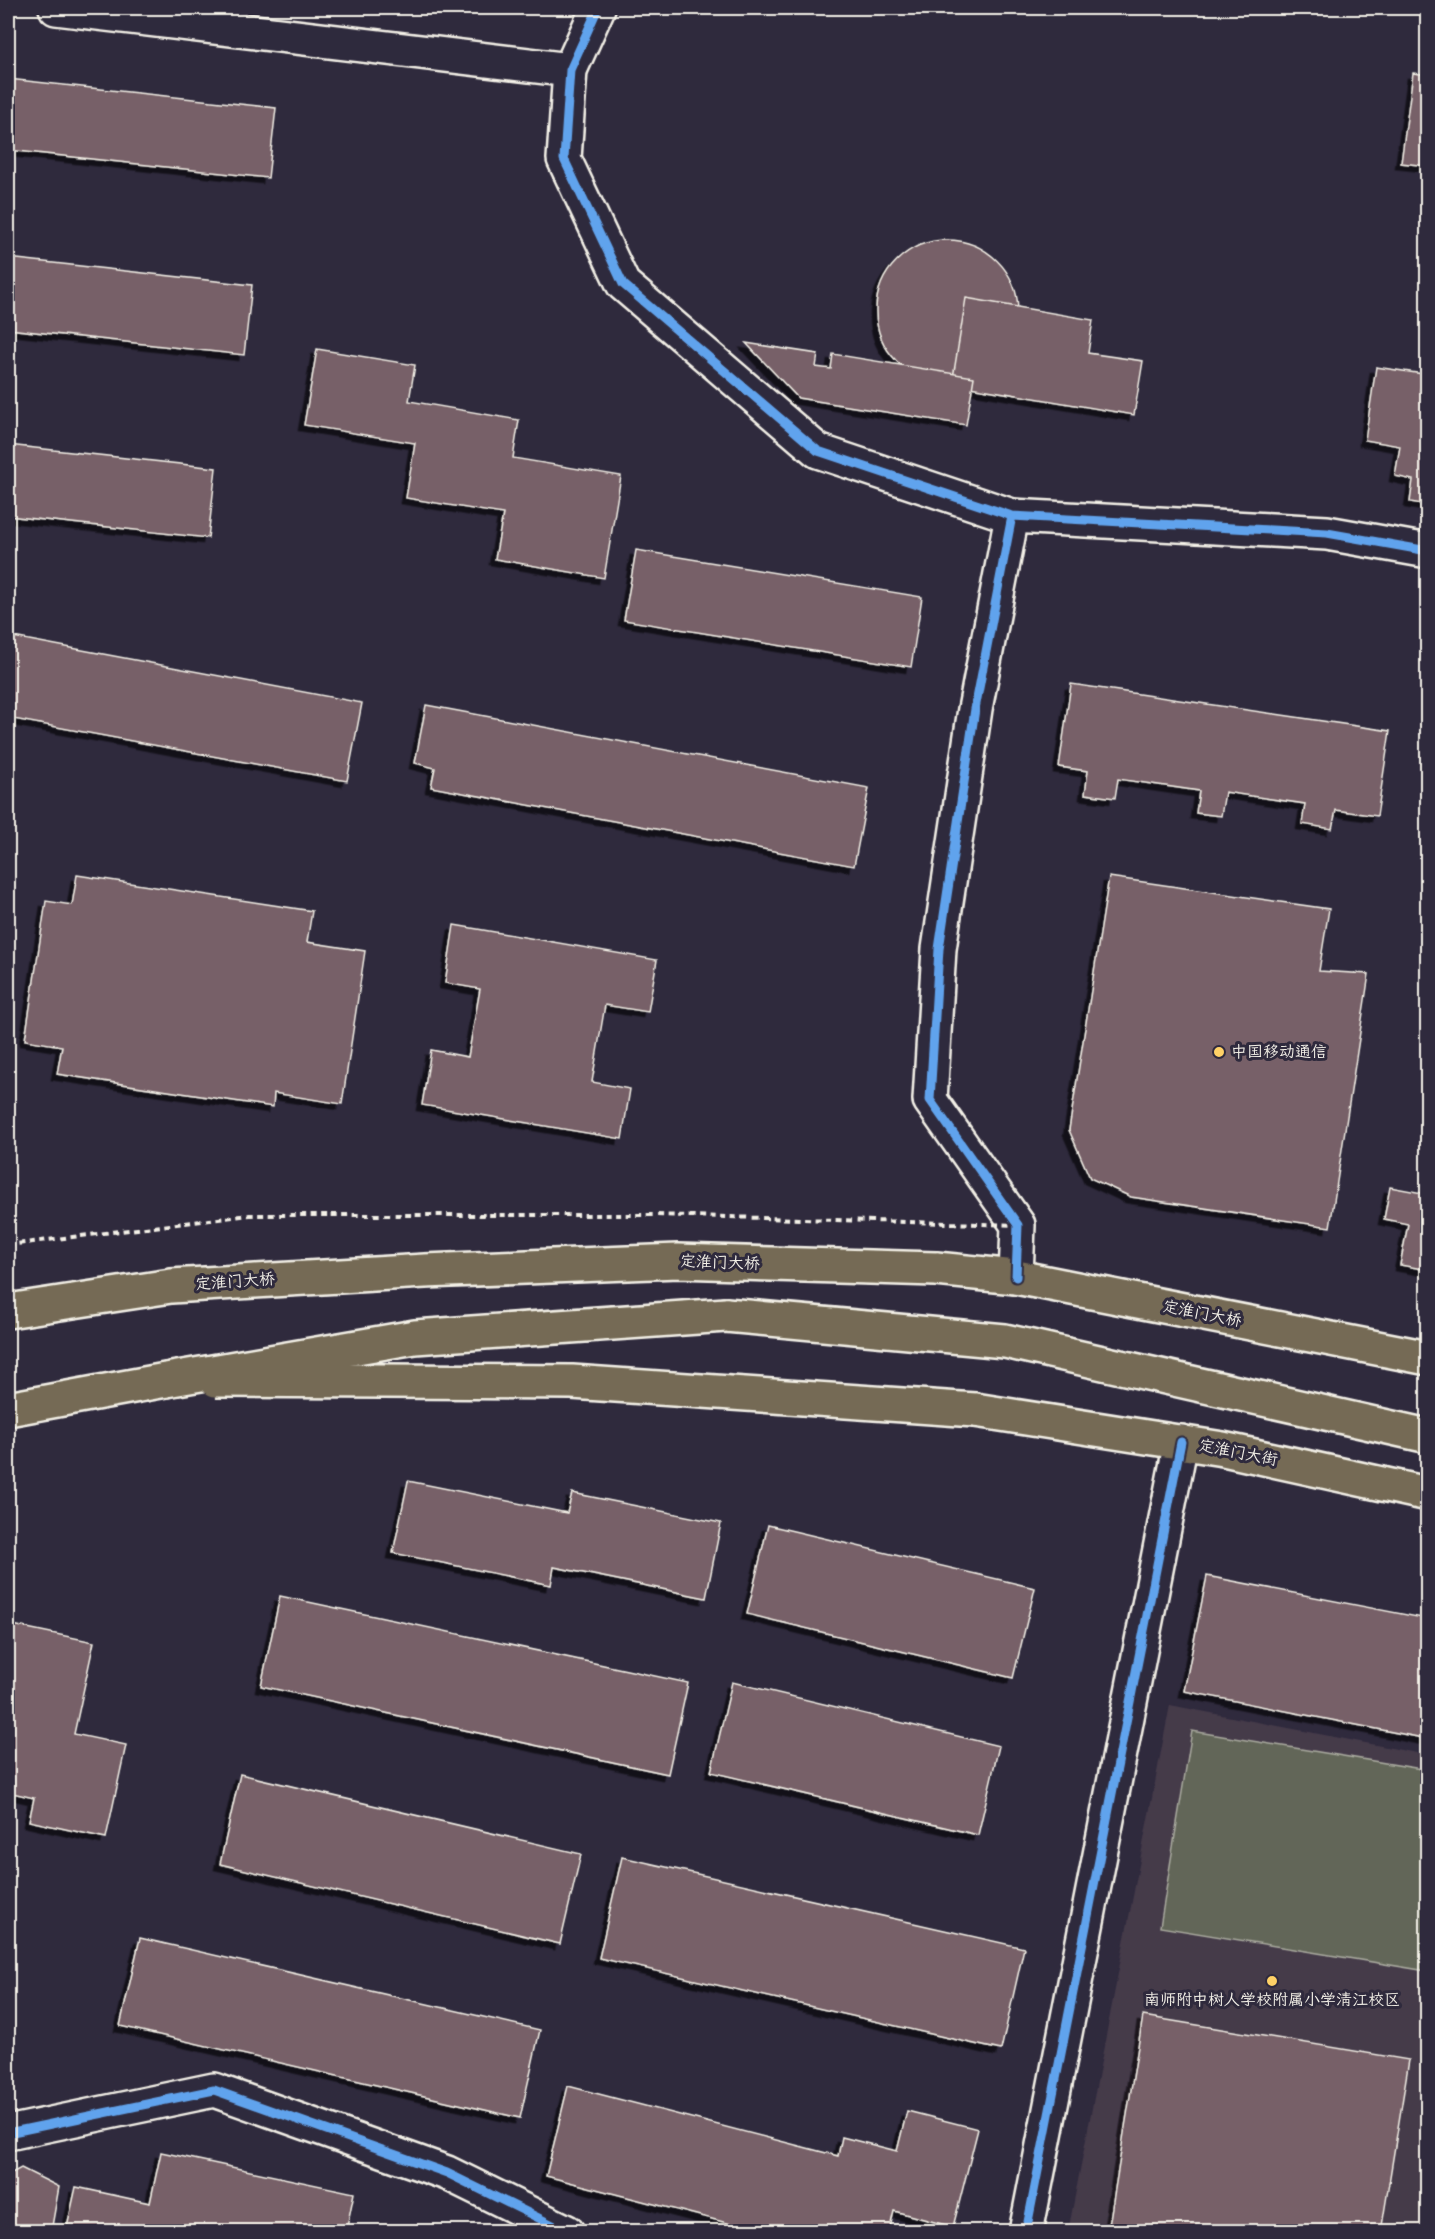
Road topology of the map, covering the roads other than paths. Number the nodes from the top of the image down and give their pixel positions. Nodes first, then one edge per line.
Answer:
1 (56, 8) edge
2 (598, 8) edge
3 (570, 70) junction
4 (1012, 516) junction
5 (1428, 551) edge
6 (1017, 1277) junction
7 (8, 1311) edge
8 (1428, 1358) edge
9 (166, 1380) junction
10 (8, 1408) edge
11 (1428, 1436) edge
12 (1181, 1442) junction
13 (1428, 1494) edge
14 (8, 2133) edge
15 (567, 2232) edge
16 (1026, 2232) edge

1 - 3 street
2 - 3 street
3 - 4 street
4 - 5 street
4 - 6 street
6 - 7 main road, 定淮门大桥, bridge
6 - 8 main road, 定淮门大桥
9 - 10 main road
9 - 11 main road, bridge
9 - 12 main road, 定淮门大街, bridge
12 - 13 main road, 定淮门大街
12 - 16 street
14 - 15 street

